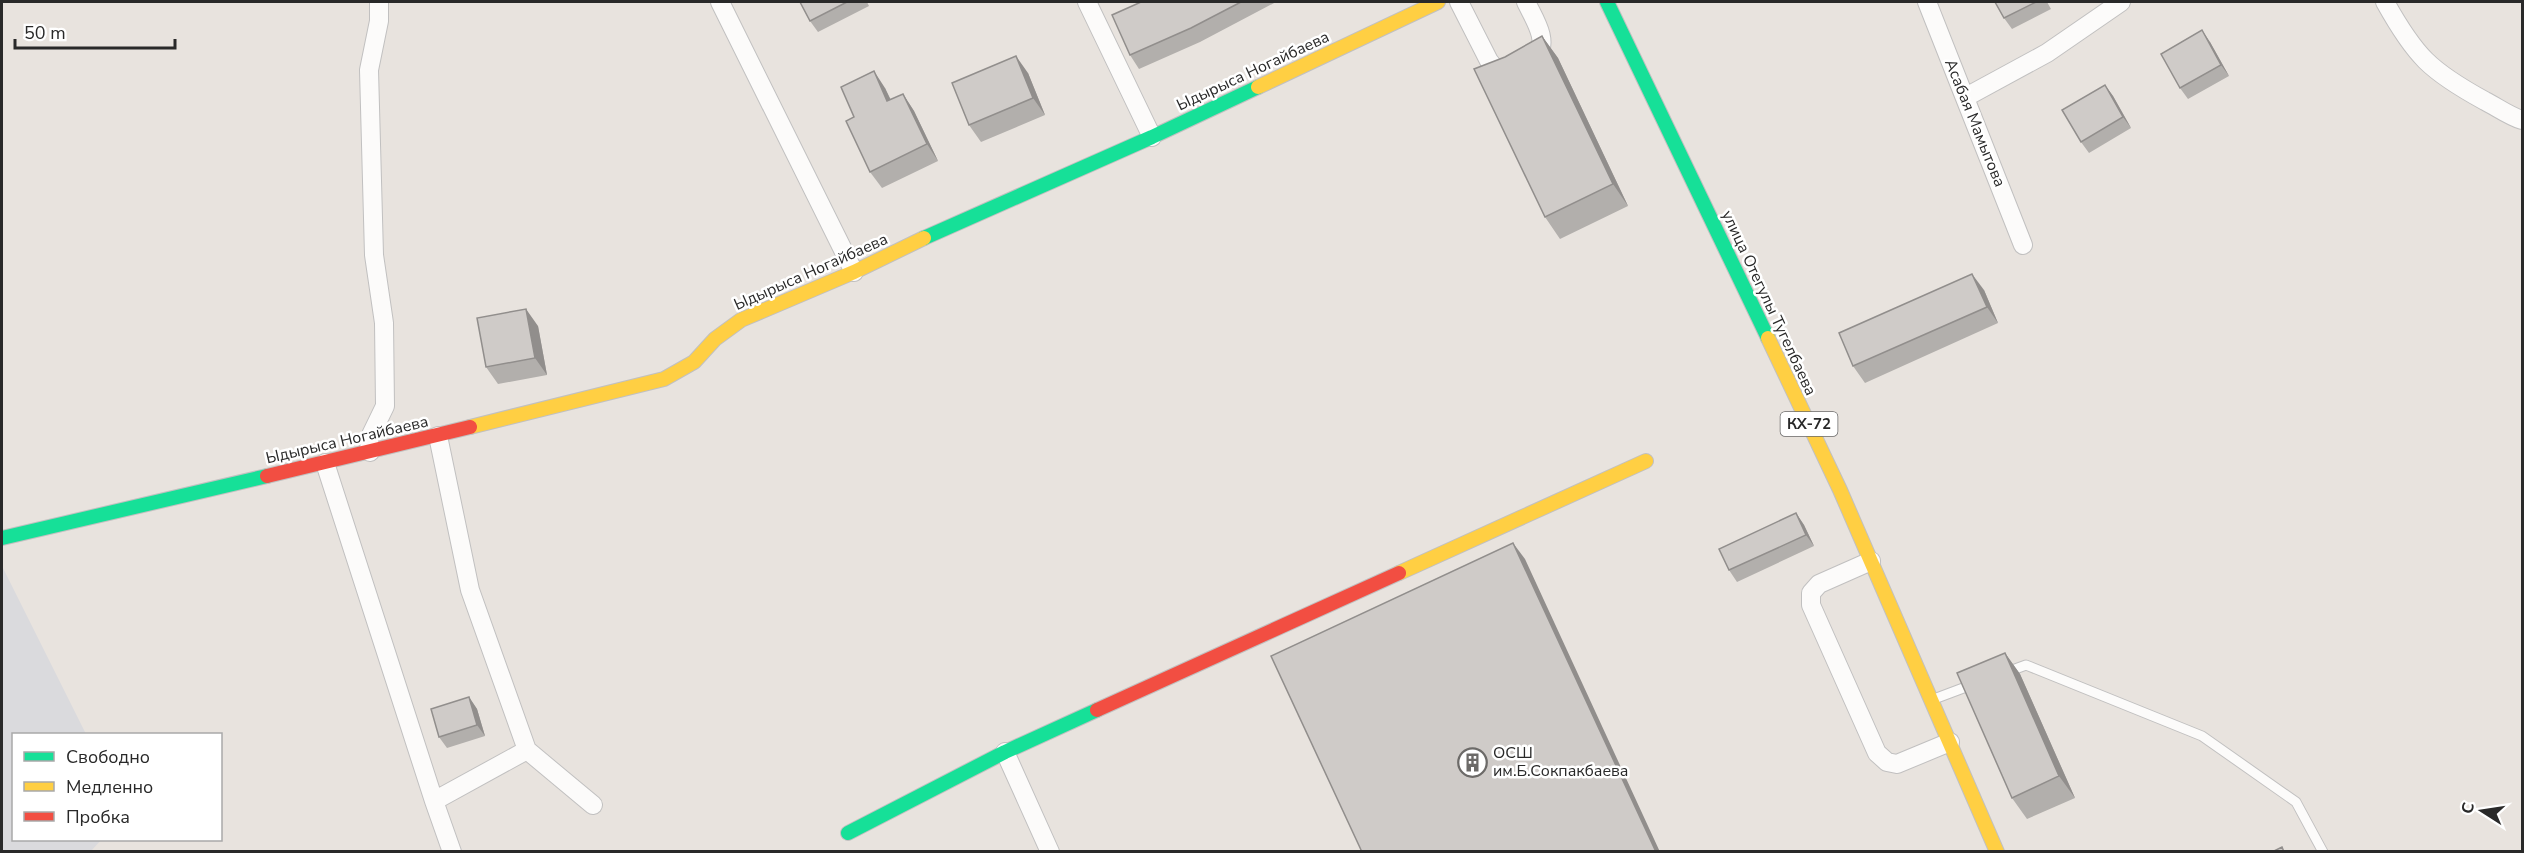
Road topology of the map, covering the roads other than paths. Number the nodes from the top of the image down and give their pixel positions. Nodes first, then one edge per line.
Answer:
1 (379, 2) edge
2 (720, 2) edge
3 (1087, 2) edge
4 (1438, 2) edge
5 (1459, 2) edge
6 (1527, 2) edge
7 (1607, 2) edge
8 (1927, 2) edge
9 (2121, 2) edge
10 (2385, 2) edge
11 (1966, 97) junction
12 (2523, 120) edge
13 (1152, 137) junction
14 (2024, 244) dead end
15 (854, 272) junction
16 (438, 436) junction
17 (370, 452) junction
18 (1646, 461) dead end
19 (325, 463) junction
20 (2, 538) edge
21 (1871, 561) junction
22 (1995, 676) edge
23 (1984, 680) edge
24 (1932, 700) junction
25 (1950, 742) junction
26 (527, 750) junction
27 (1005, 752) junction
28 (434, 801) junction
29 (593, 805) dead end
30 (848, 832) dead end
31 (452, 852) edge
32 (1050, 852) edge
33 (1997, 852) edge
34 (2323, 852) edge

1 - 17 street
2 - 15 street
3 - 13 street
4 - 13 street, Ыдырыса Ногайбаева
5 - 6 street
7 - 21 street, улица Отегулы Тугелбаева / КХ-72
8 - 11 street, Асабая Мамытова
9 - 11 street
10 - 12 street
11 - 14 street, Асабая Мамытова
13 - 15 street, Ыдырыса Ногайбаева
15 - 16 street, Ыдырыса Ногайбаева
16 - 17 street, Ыдырыса Ногайбаева
16 - 26 street
17 - 19 street, Ыдырыса Ногайбаева
18 - 27 street
19 - 20 street, Ыдырыса Ногайбаева
19 - 28 street
21 - 24 street, улица Отегулы Тугелбаева / КХ-72
21 - 25 street
22 - 34 lane
23 - 24 lane
24 - 25 street, улица Отегулы Тугелбаева / КХ-72
25 - 33 street, улица Отегулы Тугелбаева / КХ-72
26 - 28 street
26 - 29 street
27 - 30 street
27 - 32 street
28 - 31 street

